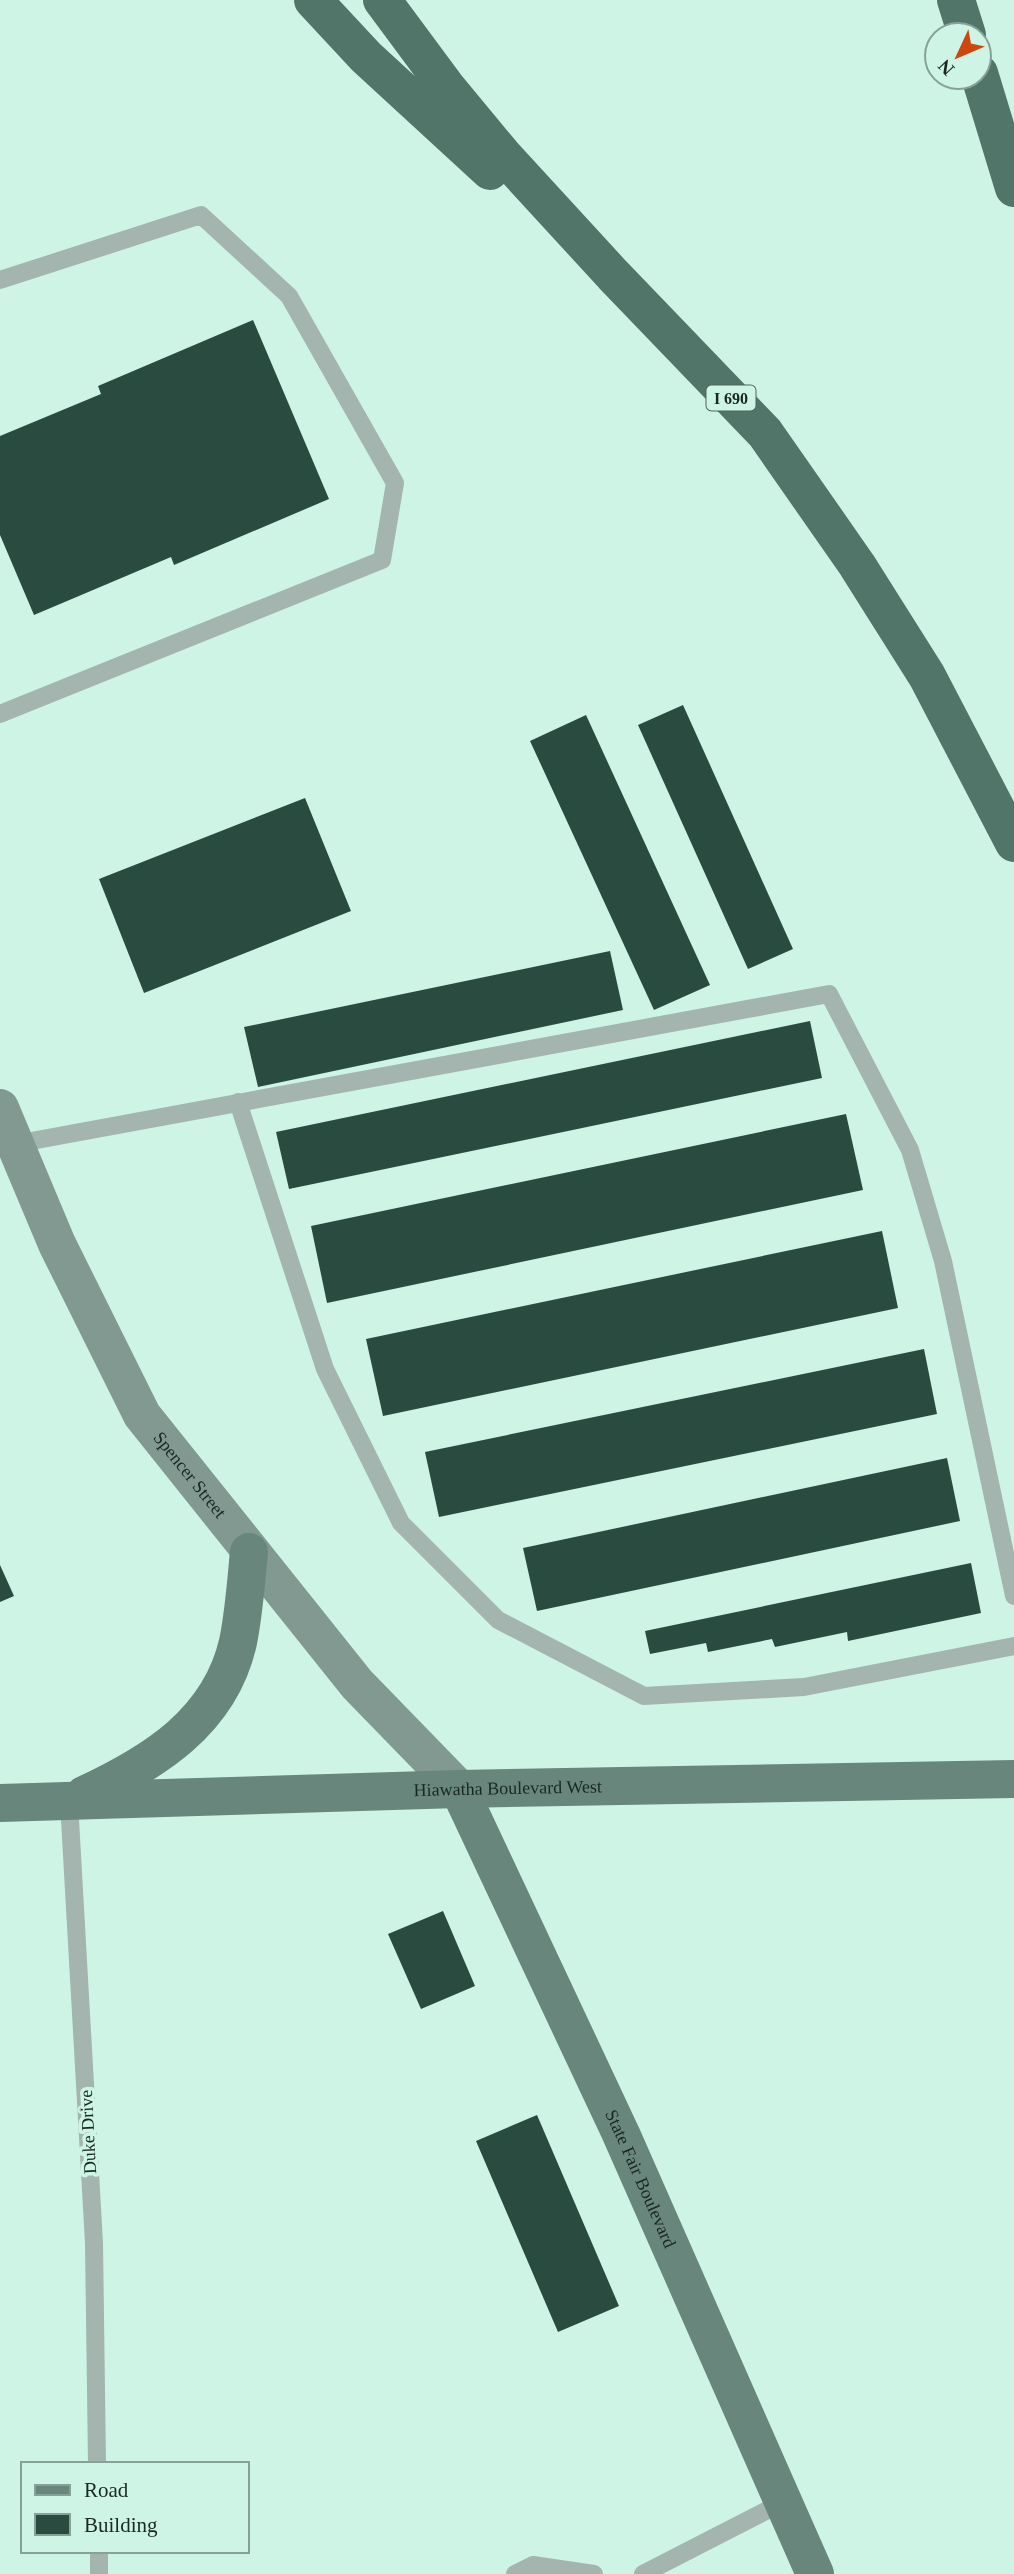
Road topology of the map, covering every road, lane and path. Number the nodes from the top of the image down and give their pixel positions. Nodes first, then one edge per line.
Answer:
1 (313, 0) edge
2 (382, 0) edge
3 (956, 0) edge
4 (963, 21) edge
5 (984, 91) edge
6 (1014, 188) edge
7 (614, 275) junction
8 (0, 280) edge
9 (0, 713) edge
10 (1014, 843) edge
11 (238, 1102) junction
12 (0, 1108) edge
13 (15, 1144) junction
14 (250, 1552) junction
15 (1014, 1596) edge
16 (1014, 1646) edge
17 (1014, 1779) edge
18 (459, 1789) junction
19 (69, 1802) junction
20 (0, 1803) edge
21 (97, 2462) edge
22 (783, 2502) junction
23 (99, 2553) edge
24 (99, 2574) edge
25 (514, 2574) edge
26 (594, 2574) edge
27 (643, 2574) edge
28 (815, 2574) edge

1 - 7 highway
2 - 7 highway, I 690
3 - 4 highway
5 - 6 highway
7 - 10 highway, I 690
8 - 9 lane
11 - 13 lane
11 - 15 lane
11 - 16 lane
12 - 13 main road, Spencer Street
13 - 14 main road, Spencer Street
14 - 18 main road, Spencer Street
14 - 19 main road
17 - 18 main road, Hiawatha Boulevard West
18 - 19 main road, Hiawatha Boulevard West
18 - 22 main road, State Fair Boulevard
19 - 20 main road, Hiawatha Boulevard West
19 - 21 lane, Duke Drive
22 - 27 lane
22 - 28 main road, State Fair Boulevard
23 - 24 lane
25 - 26 lane

